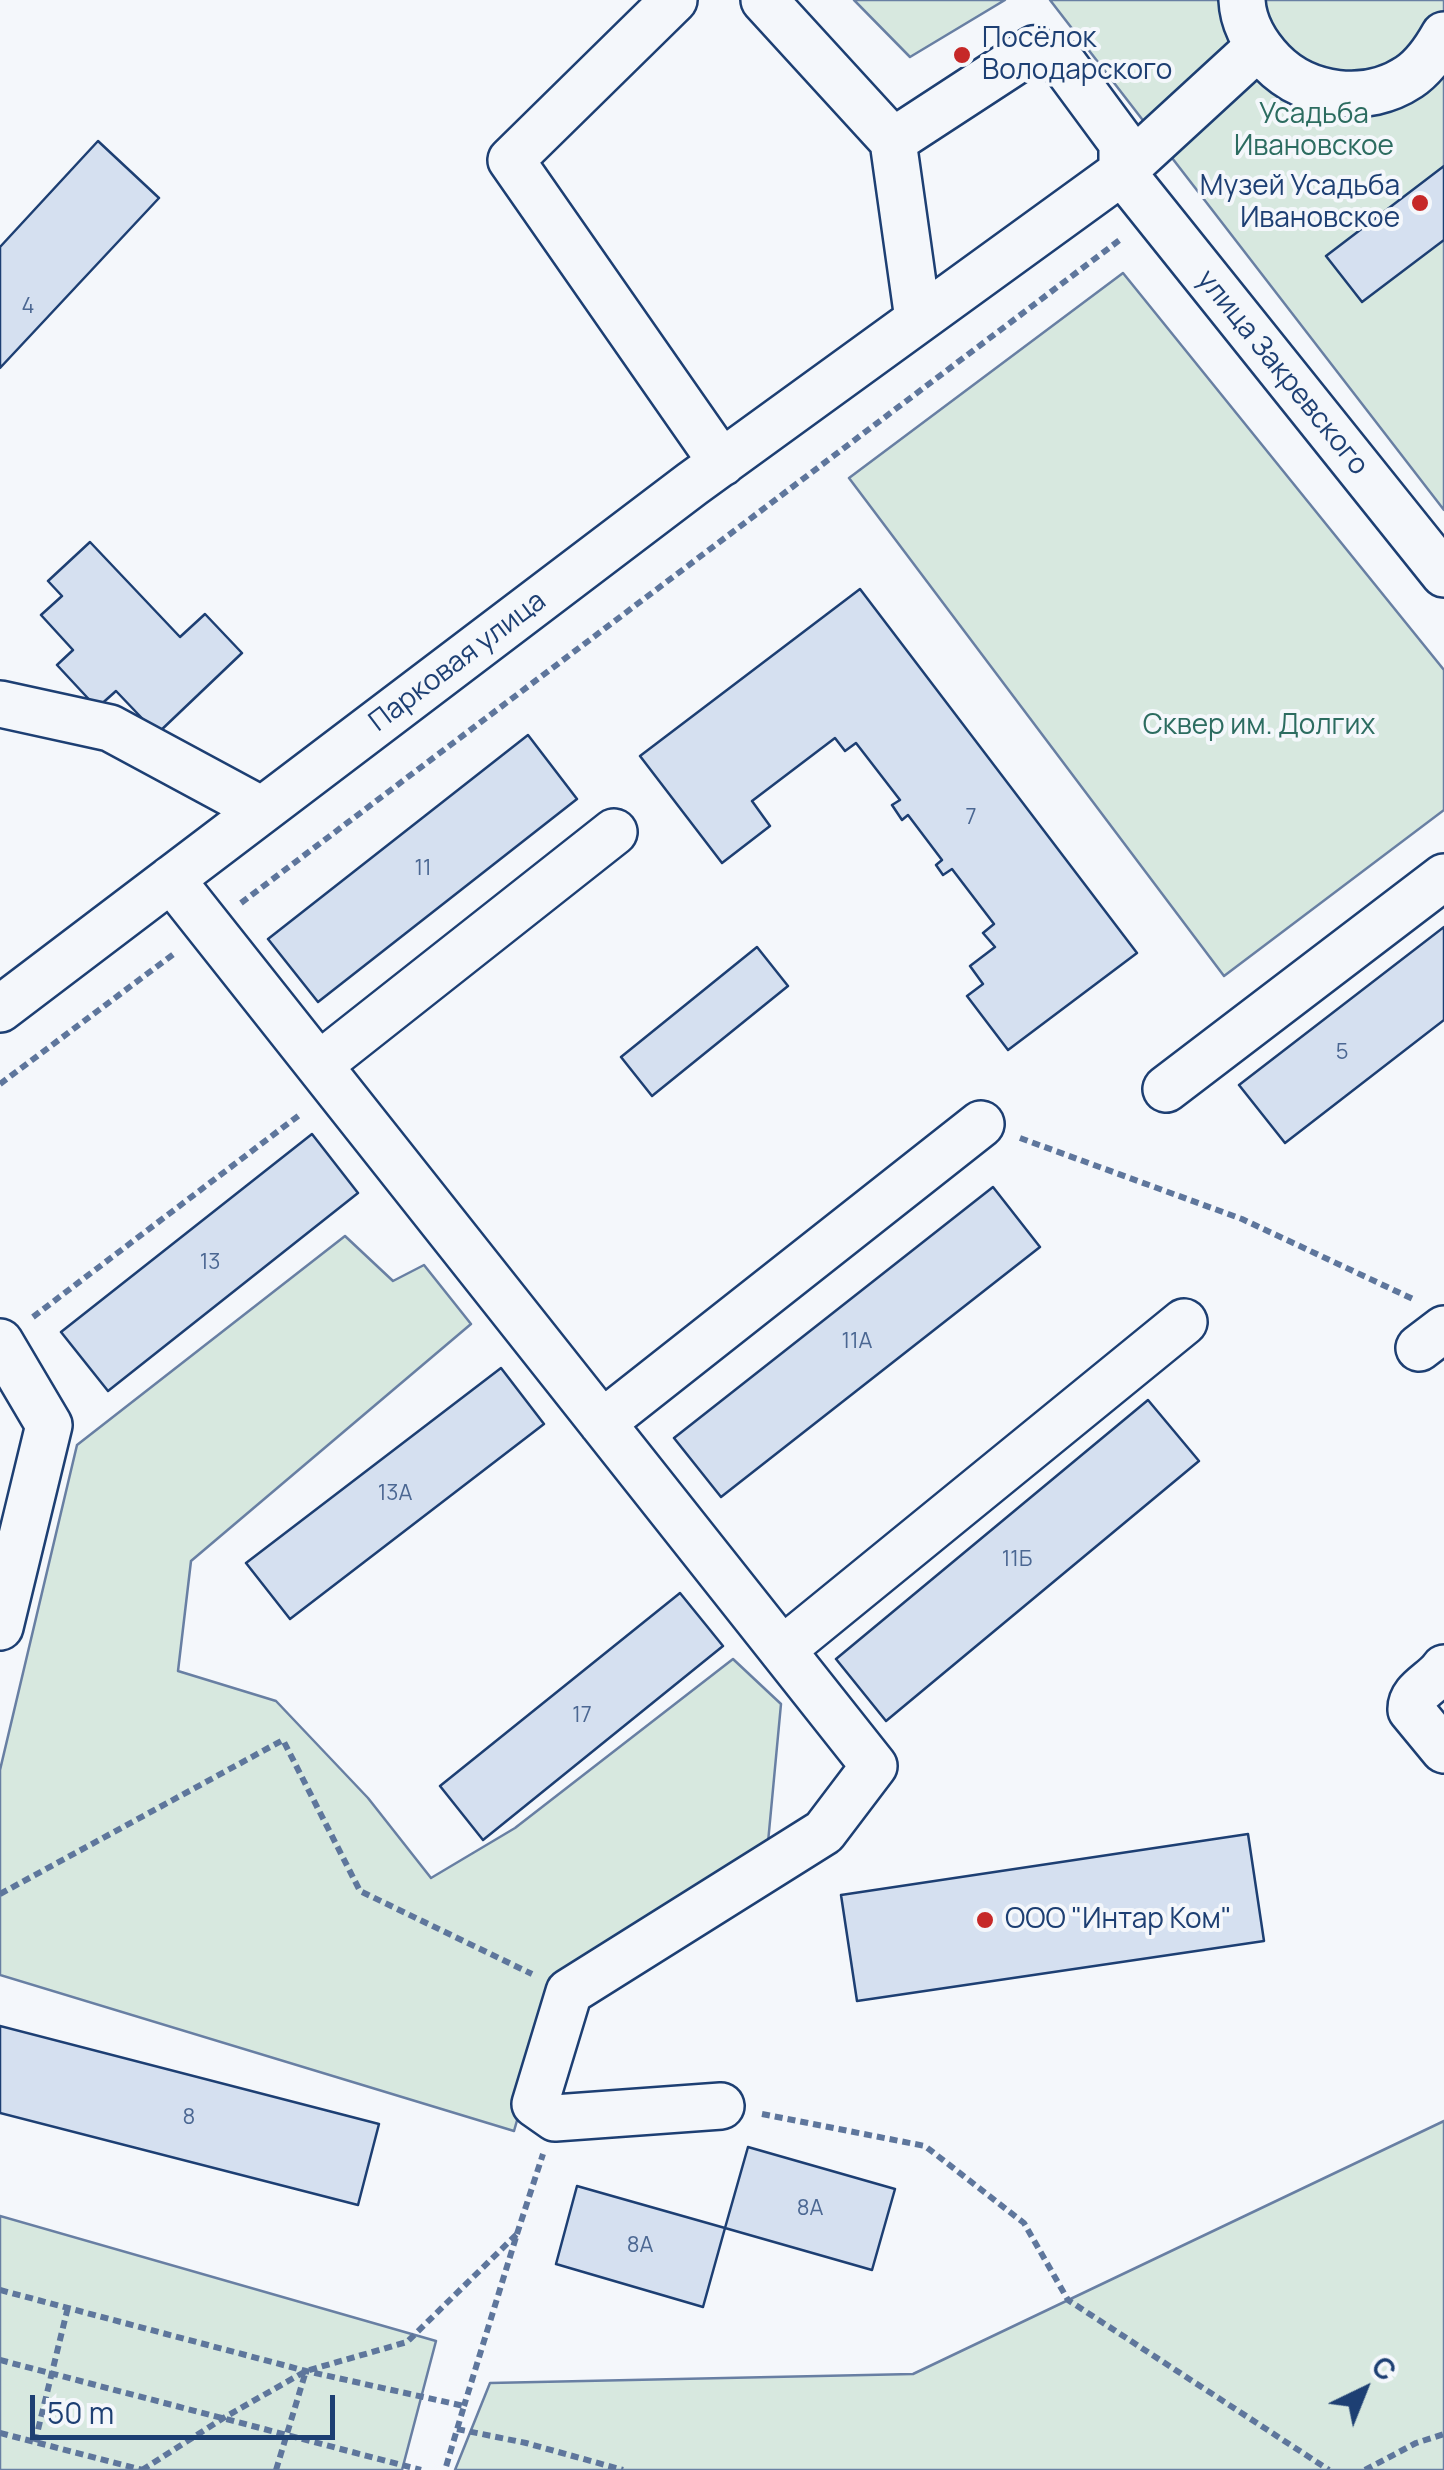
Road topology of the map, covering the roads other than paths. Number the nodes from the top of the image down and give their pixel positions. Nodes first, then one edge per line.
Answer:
1 (674, 0) edge
2 (764, 0) edge
3 (1242, 0) edge
4 (1444, 35) edge
5 (1258, 47) junction
6 (894, 141) junction
7 (1122, 172) junction
8 (918, 320) junction
9 (722, 462) junction
10 (1444, 574) edge
11 (0, 704) edge
12 (262, 810) junction
13 (614, 832) dead end
14 (1444, 877) edge
15 (171, 879) junction
16 (0, 1009) edge
17 (327, 1076) junction
18 (1166, 1089) dead end
19 (982, 1124) road end
20 (1184, 1322) dead end
21 (0, 1342) edge
22 (602, 1423) junction
23 (0, 1628) edge
24 (782, 1650) junction
25 (1444, 1668) edge
26 (1444, 1750) edge
27 (721, 2106) road end

1 - 9 street
2 - 6 street
3 - 5 street
4 - 5 street
5 - 7 street, Парковая улица
6 - 7 street
6 - 8 street
7 - 8 street, Парковая улица
7 - 10 street, улица Закревского
8 - 9 street, Парковая улица
9 - 12 street, Парковая улица
11 - 12 street
12 - 15 street, Парковая улица
13 - 17 street
14 - 18 street
15 - 16 street, Парковая улица
15 - 17 street
17 - 22 street
19 - 22 street
20 - 24 street
21 - 23 street
22 - 24 street
24 - 27 street
25 - 26 street

